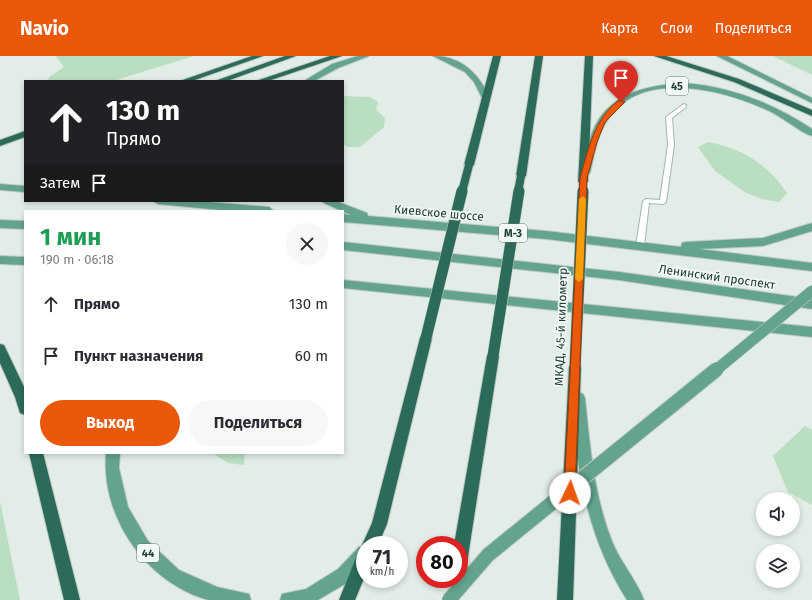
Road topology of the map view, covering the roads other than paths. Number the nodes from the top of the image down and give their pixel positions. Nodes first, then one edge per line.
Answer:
1 (258, 56) edge
2 (292, 56) edge
3 (338, 56) edge
4 (365, 56) edge
5 (437, 56) edge
6 (497, 56) edge
7 (539, 56) edge
8 (589, 56) edge
9 (658, 56) edge
10 (721, 56) edge
11 (187, 80) edge
12 (222, 80) edge
13 (263, 80) edge
14 (310, 80) edge
15 (486, 98) junction
16 (812, 101) edge
17 (684, 106) dead end
18 (812, 113) edge
19 (812, 133) edge
20 (24, 139) edge
21 (0, 143) edge
22 (583, 180) junction
23 (0, 187) edge
24 (24, 189) edge
25 (169, 202) edge
26 (329, 202) edge
27 (258, 210) edge
28 (344, 218) edge
29 (373, 220) junction
30 (0, 224) edge
31 (24, 225) edge
32 (812, 227) edge
33 (344, 246) edge
34 (640, 246) junction
35 (652, 247) junction
36 (0, 260) edge
37 (24, 261) edge
38 (812, 267) edge
39 (344, 284) edge
40 (812, 291) edge
41 (812, 304) edge
42 (812, 332) edge
43 (0, 349) edge
44 (575, 369) junction
45 (24, 405) edge
46 (36, 454) edge
47 (113, 454) edge
48 (374, 536) edge
49 (463, 536) edge
50 (356, 563) edge
51 (356, 577) edge
52 (455, 588) edge
53 (72, 600) edge
54 (242, 600) edge
55 (288, 600) edge
56 (347, 600) edge
57 (449, 600) edge
58 (453, 600) edge
59 (565, 600) edge
60 (636, 600) edge

1 - 11 highway
2 - 12 highway
3 - 13 highway
4 - 14 main road
5 - 15 main road
6 - 15 highway
7 - 49 highway, bridge
8 - 22 highway, МКАД, 45-й километр
9 - 18 highway, 45
10 - 16 main road
15 - 48 highway, bridge
17 - 34 lane
19 - 22 main road, 45
20 - 21 highway
22 - 44 highway, МКАД, 45-й километр, bridge
23 - 24 main road
25 - 27 main road
26 - 29 main road
28 - 29 main road, Киевское шоссе / М-3
29 - 34 main road, Киевское шоссе / М-3
30 - 31 main road
32 - 35 main road
33 - 41 main road, Ленинский проспект
34 - 35 main road, Киевское шоссе / М-3
35 - 38 main road, Ленинский проспект
36 - 37 main road
39 - 42 main road
40 - 57 main road, bridge
43 - 45 highway
44 - 59 highway, МКАД, 45-й километр
44 - 60 main road
46 - 53 highway
47 - 54 main road, 44
50 - 55 main road
51 - 56 highway
52 - 58 highway

